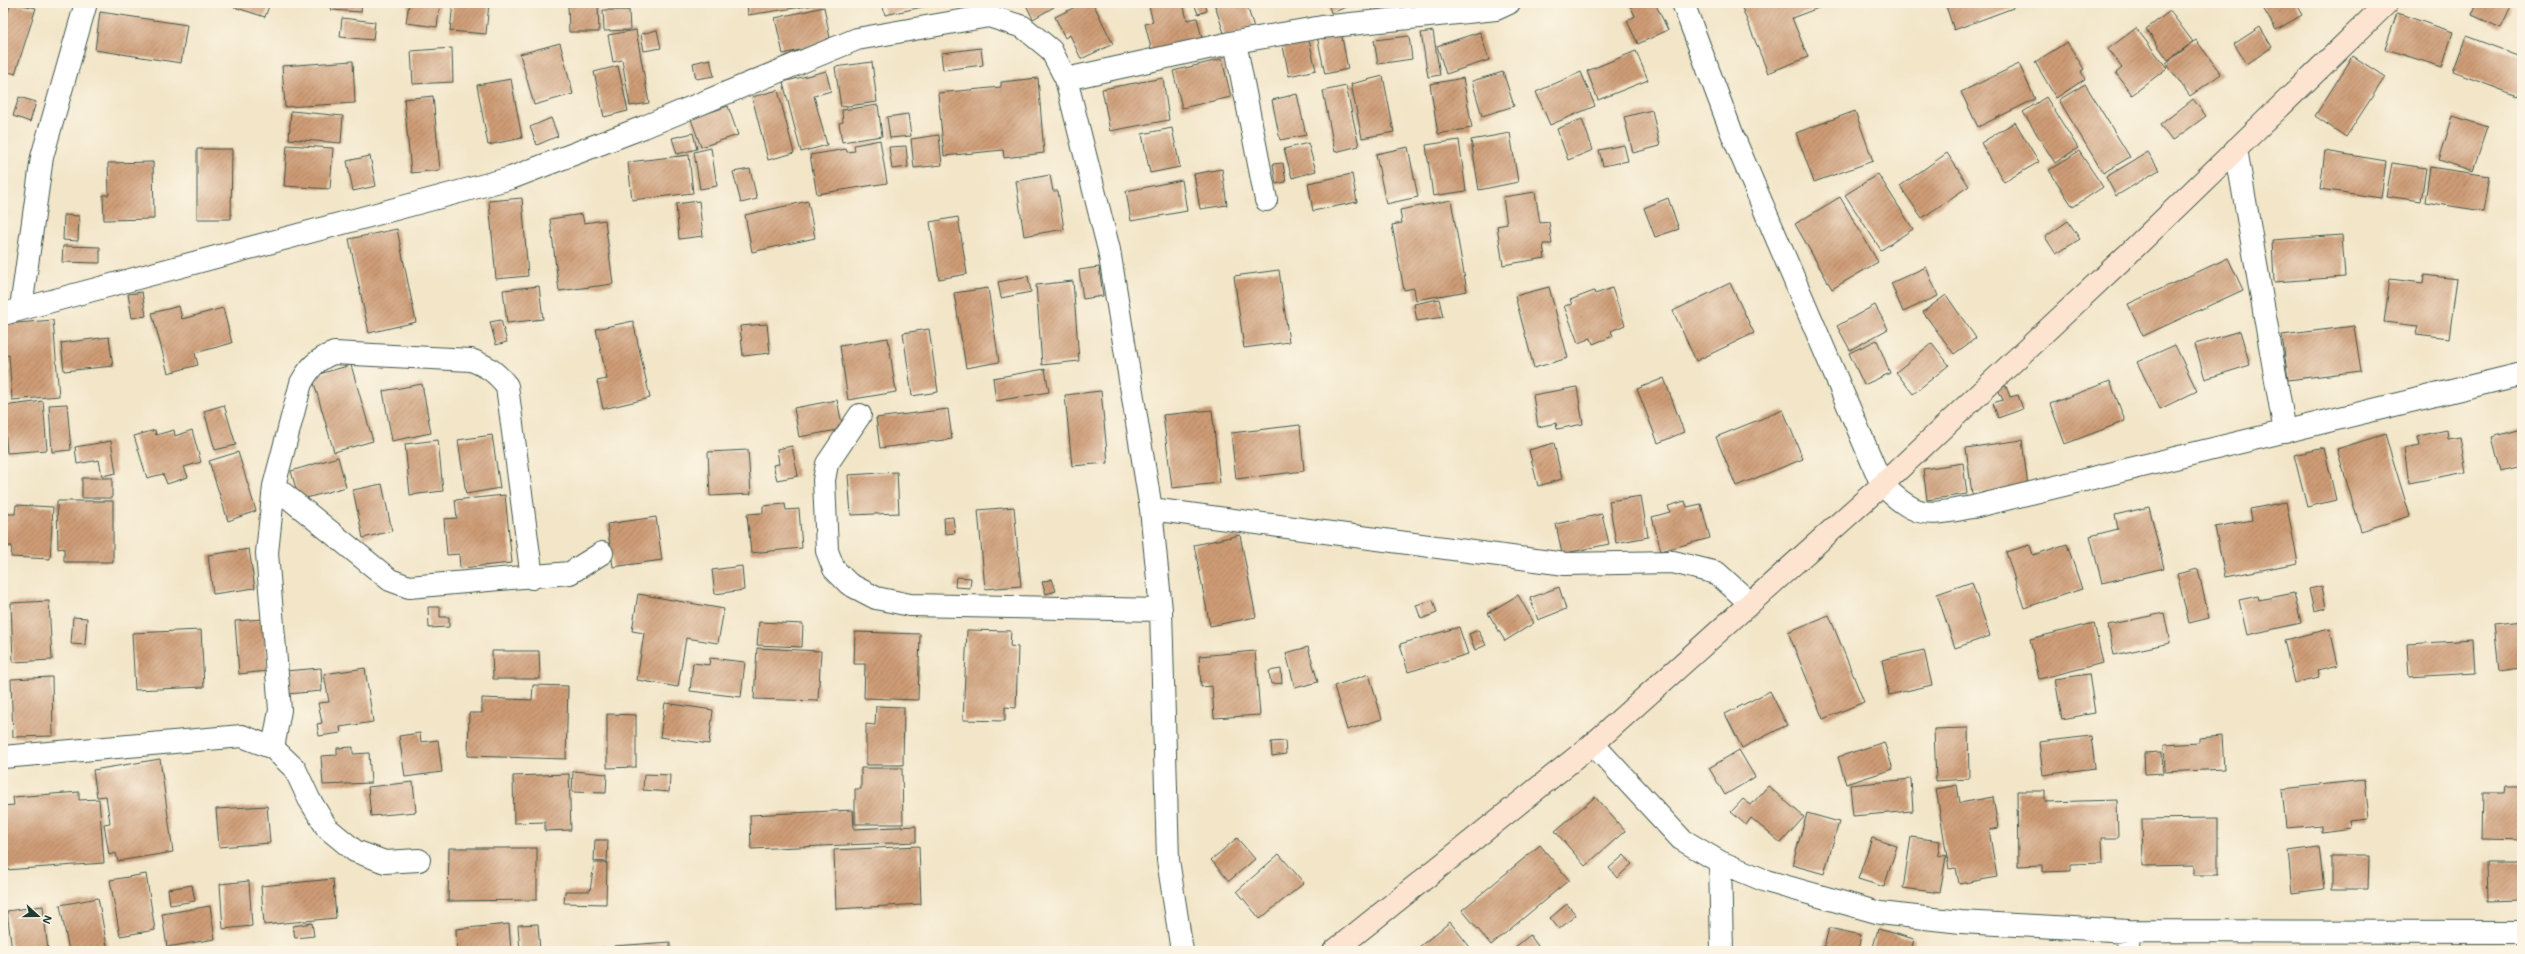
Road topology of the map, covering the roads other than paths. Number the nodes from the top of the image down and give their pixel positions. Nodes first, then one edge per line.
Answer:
1 (86, 3) edge
2 (1509, 3) edge
3 (1683, 3) edge
4 (2387, 3) edge
5 (1235, 42) junction
6 (1066, 79) junction
7 (2236, 149) junction
8 (1266, 200) dead end
9 (12, 311) edge
10 (2522, 374) edge
11 (860, 415) dead end
12 (2285, 432) junction
13 (1882, 485) junction
14 (274, 486) junction
15 (1151, 509) junction
16 (602, 553) dead end
17 (532, 578) junction
18 (1750, 603) junction
19 (1161, 610) junction
20 (1593, 744) junction
21 (273, 748) junction
22 (3, 757) edge
23 (419, 860) dead end
24 (1720, 862) junction
25 (2522, 932) edge
26 (2128, 941) edge
27 (1182, 951) edge
28 (1334, 951) edge
29 (1722, 951) edge

1 - 9 street
2 - 5 street
3 - 13 street
4 - 7 street
5 - 6 street
5 - 8 street
6 - 9 street
6 - 15 street
7 - 12 street
7 - 13 street
10 - 12 street
11 - 19 street
12 - 13 street
13 - 18 street
14 - 17 street
14 - 17 street
14 - 21 street
15 - 18 street
15 - 19 street
16 - 17 street
18 - 20 street
19 - 27 street
20 - 24 street
20 - 28 street
21 - 22 street
21 - 23 street
24 - 26 street
24 - 29 street
25 - 26 street

